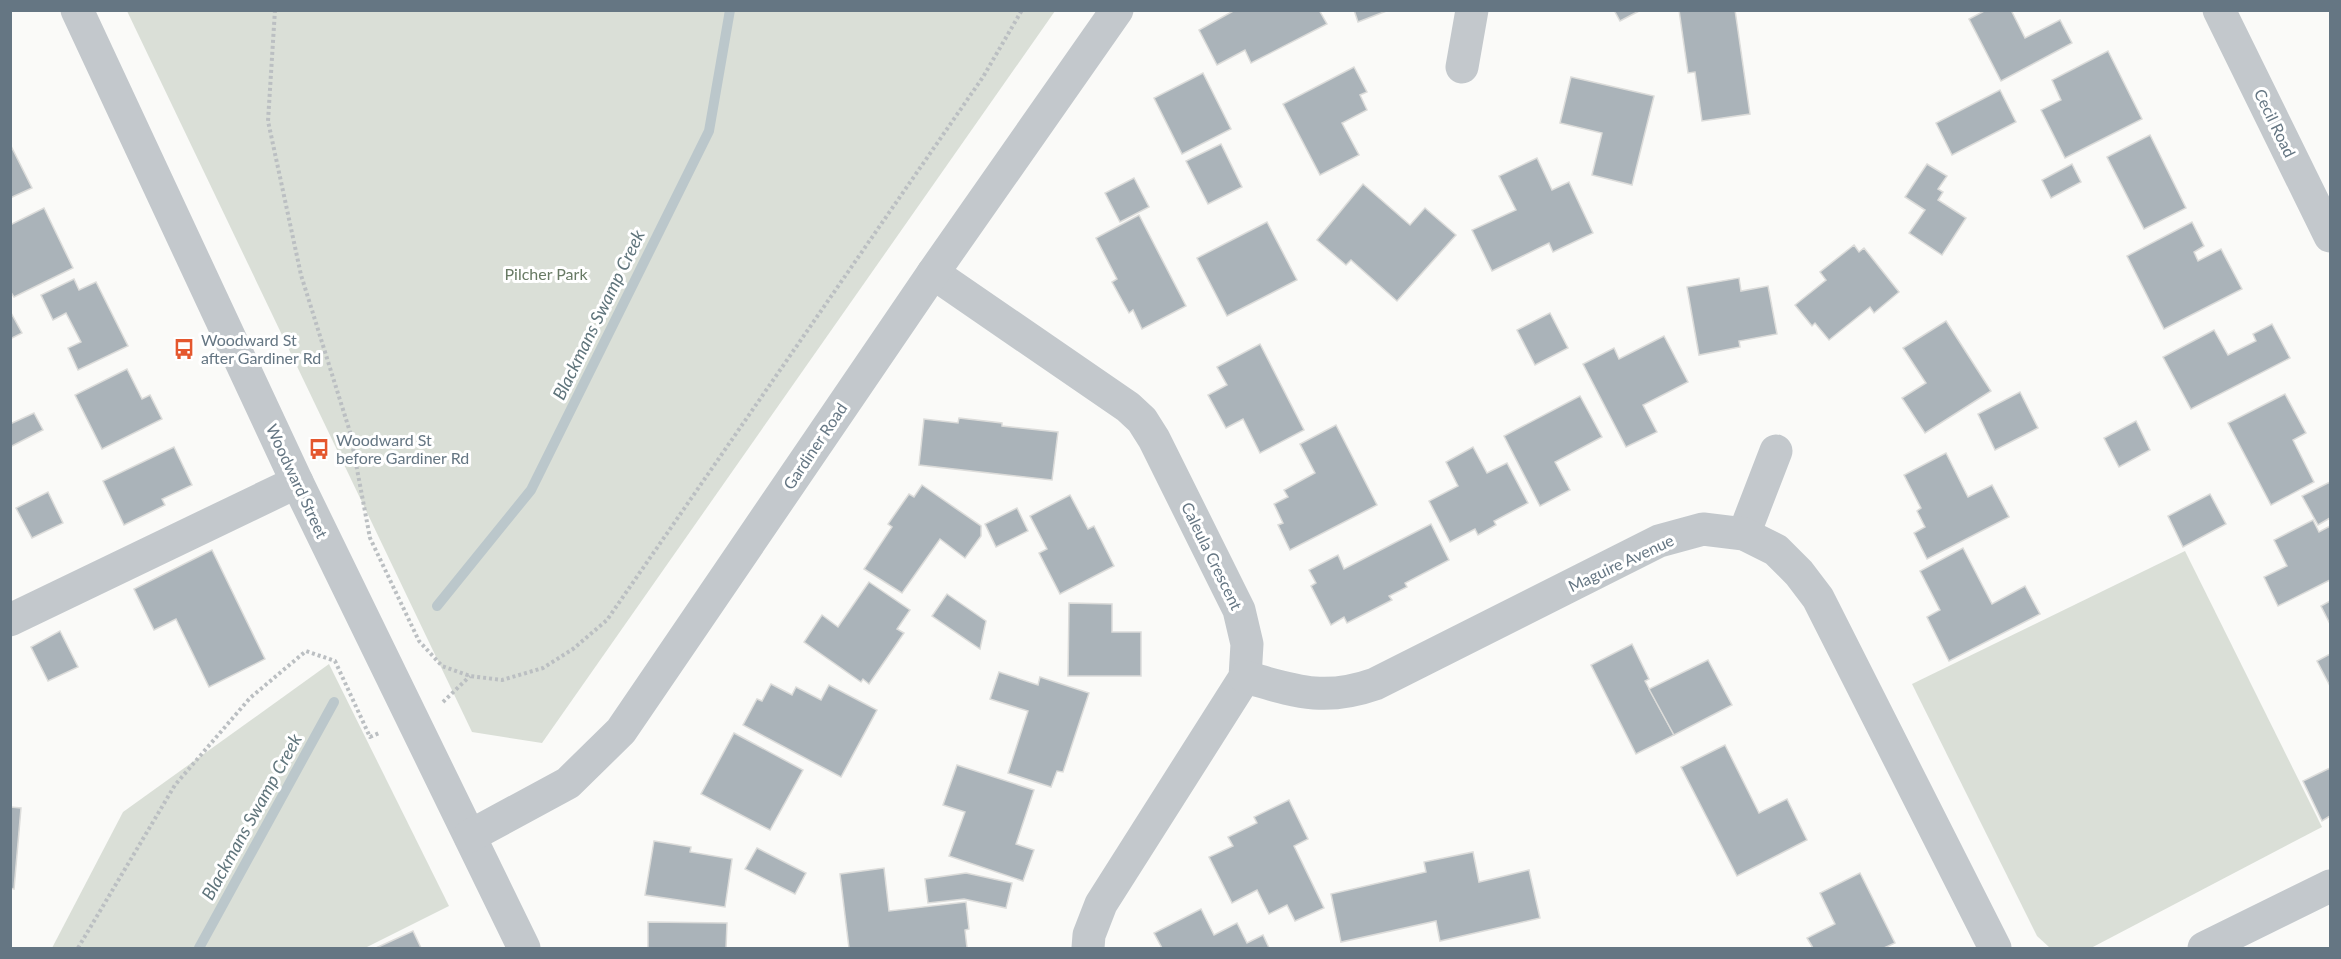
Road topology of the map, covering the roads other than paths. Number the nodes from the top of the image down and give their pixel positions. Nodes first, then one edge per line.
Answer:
1 (77, 10) edge
2 (1117, 10) edge
3 (1472, 10) edge
4 (2219, 10) edge
5 (1462, 67) dead end
6 (2331, 236) edge
7 (933, 273) junction
8 (1776, 451) dead end
9 (297, 482) junction
10 (1744, 534) junction
11 (10, 620) edge
12 (1245, 677) junction
13 (470, 837) junction
14 (2331, 886) edge
15 (524, 948) edge
16 (1088, 948) edge
17 (1995, 948) edge
18 (2204, 948) edge

1 - 9 street, Woodward Street
2 - 7 street, Gardiner Road
3 - 5 street
4 - 6 street, Cecil Road
7 - 12 street, Caleula Crescent
7 - 13 street, Gardiner Road
8 - 10 street
9 - 11 street
9 - 13 street, Woodward Street
10 - 12 street, Maguire Avenue
10 - 17 street, Maguire Avenue
12 - 16 street, Caleula Crescent
13 - 15 street, Woodward Street
14 - 18 street

